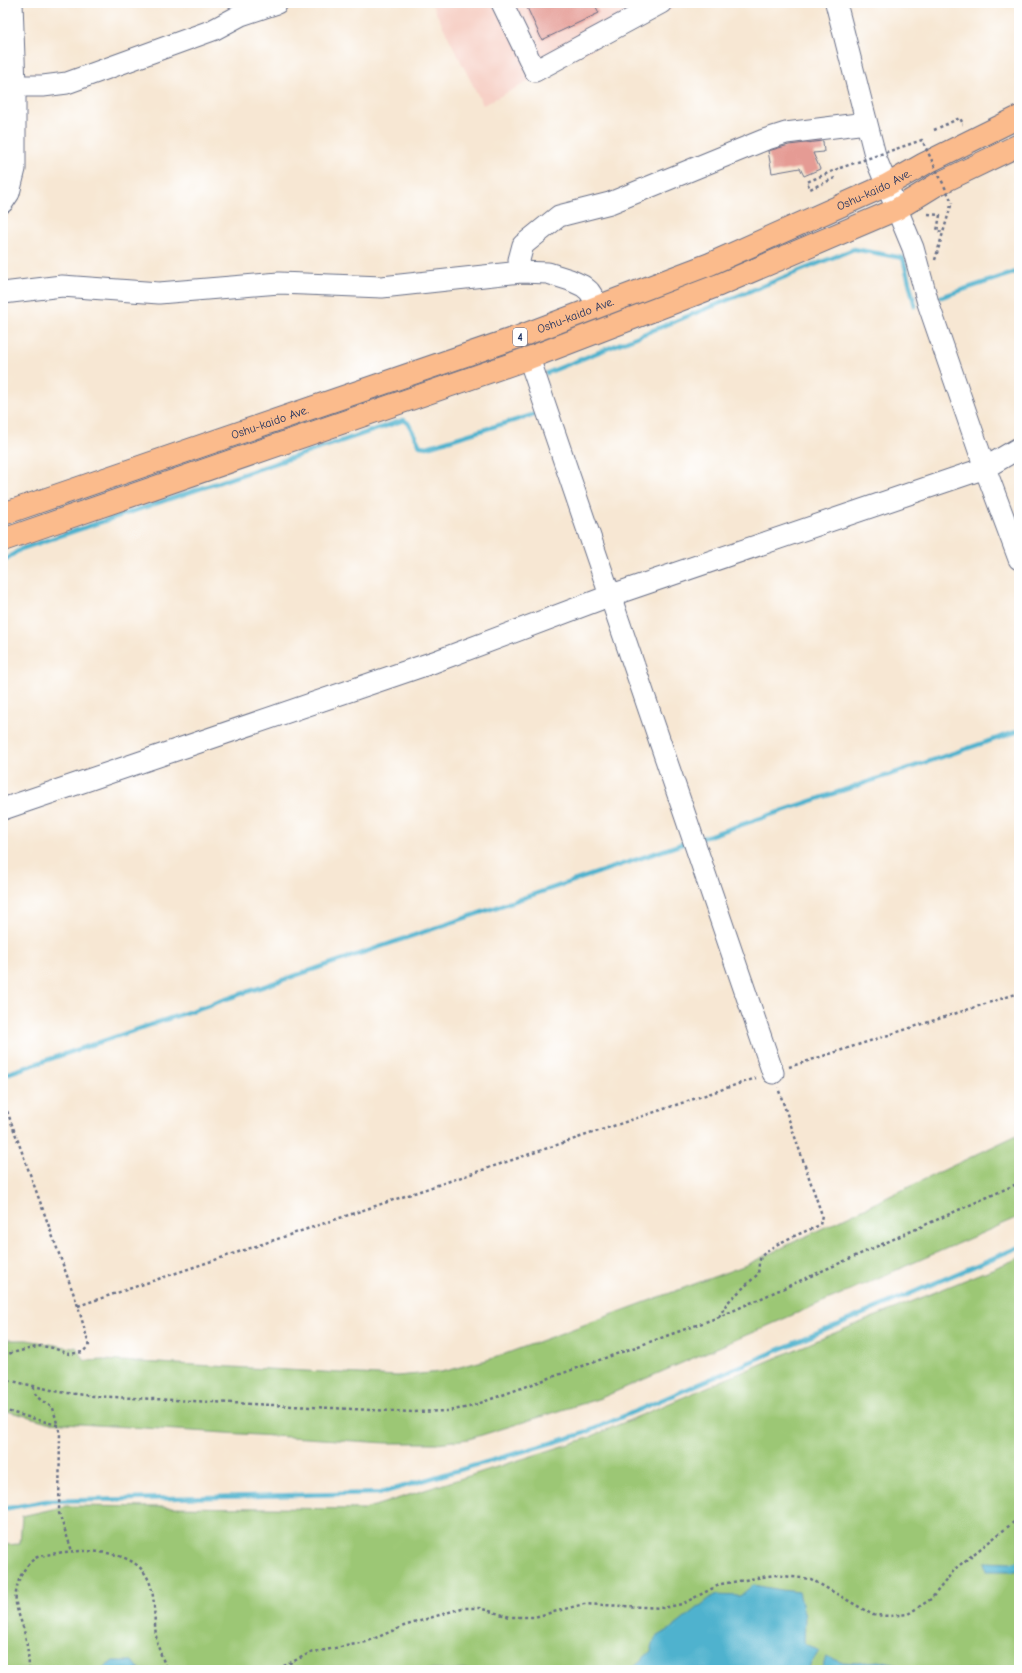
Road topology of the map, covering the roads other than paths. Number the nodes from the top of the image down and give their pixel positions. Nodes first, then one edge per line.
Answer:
1 (12, 3) edge
2 (276, 3) edge
3 (502, 3) edge
4 (661, 3) edge
5 (836, 3) edge
6 (15, 86) junction
7 (1019, 117) edge
8 (866, 123) junction
9 (1019, 145) edge
10 (887, 185) junction
11 (3, 202) edge
12 (897, 209) junction
13 (521, 272) junction
14 (3, 293) edge
15 (599, 306) junction
16 (529, 358) junction
17 (1019, 448) edge
18 (985, 468) junction
19 (3, 514) edge
20 (3, 540) edge
21 (1019, 559) edge
22 (609, 596) junction
23 (3, 809) edge
24 (773, 1073) road end

1 - 6 street
2 - 6 street
3 - 4 street
5 - 8 street
6 - 11 street
7 - 10 highway, Oshu-kaido Ave. / 4
8 - 10 street
8 - 13 street
9 - 12 highway, Oshu-kaido Ave. / 4
10 - 12 street
10 - 15 highway, Oshu-kaido Ave. / 4
12 - 16 highway, Oshu-kaido Ave. / 4
12 - 18 street
13 - 14 street
13 - 15 street
15 - 19 highway, Oshu-kaido Ave. / 4
16 - 20 highway, Oshu-kaido Ave. / 4
16 - 22 street
17 - 18 street
18 - 21 street
18 - 22 street
22 - 23 street
22 - 24 street

